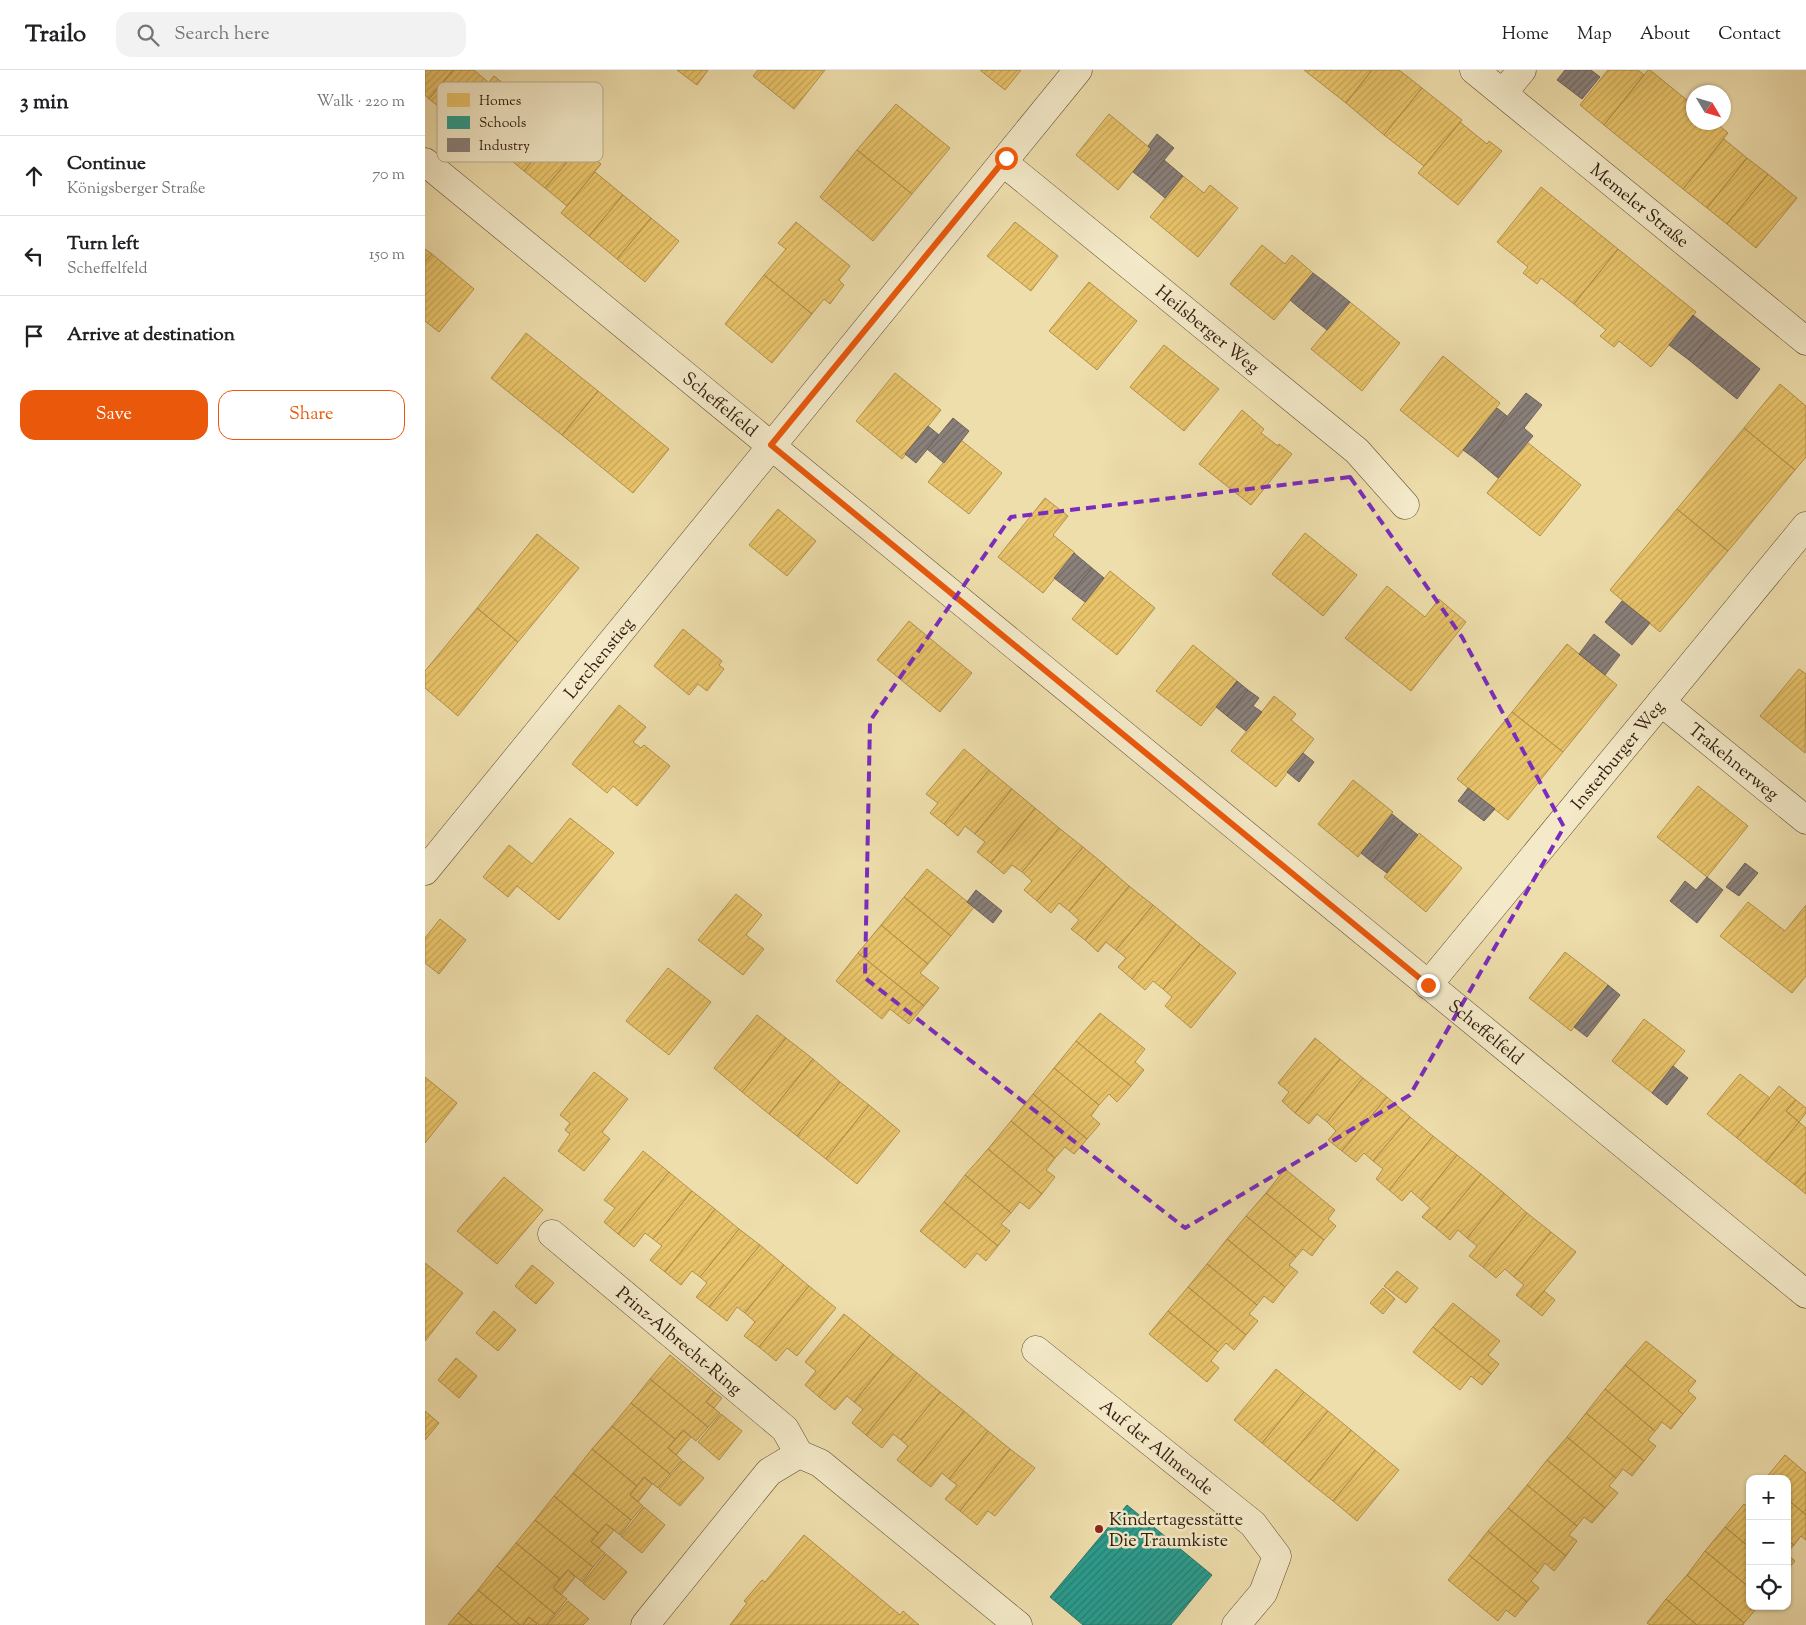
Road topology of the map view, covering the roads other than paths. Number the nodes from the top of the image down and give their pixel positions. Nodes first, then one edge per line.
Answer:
1 (1077, 70) edge
2 (1474, 70) edge
3 (1521, 70) edge
4 (1503, 93) junction
5 (425, 162) edge
6 (1003, 162) junction
7 (1806, 341) edge
8 (771, 445) junction
9 (1405, 505) dead end
10 (1806, 526) edge
11 (1661, 702) junction
12 (1806, 820) edge
13 (425, 871) edge
14 (1428, 985) junction
15 (551, 1234) dead end
16 (1806, 1294) edge
17 (1036, 1350) dead end
18 (799, 1454) junction
19 (645, 1625) edge
20 (1018, 1625) edge
21 (1236, 1625) edge

1 - 6 street, Lerchenstieg
2 - 4 street, Memeler Straße
3 - 4 street
4 - 7 street, Memeler Straße
5 - 8 street, Scheffelfeld
6 - 8 street, Lerchenstieg
6 - 9 street, Heilsberger Weg
8 - 13 street, Lerchenstieg
8 - 14 street, Scheffelfeld
10 - 11 street, Insterburger Weg
11 - 12 street, Trakehnerweg
11 - 14 street, Insterburger Weg
14 - 16 street, Scheffelfeld
15 - 18 street, Prinz-Albrecht-Ring
17 - 21 street, Auf der Allmende
18 - 19 street
18 - 20 street

